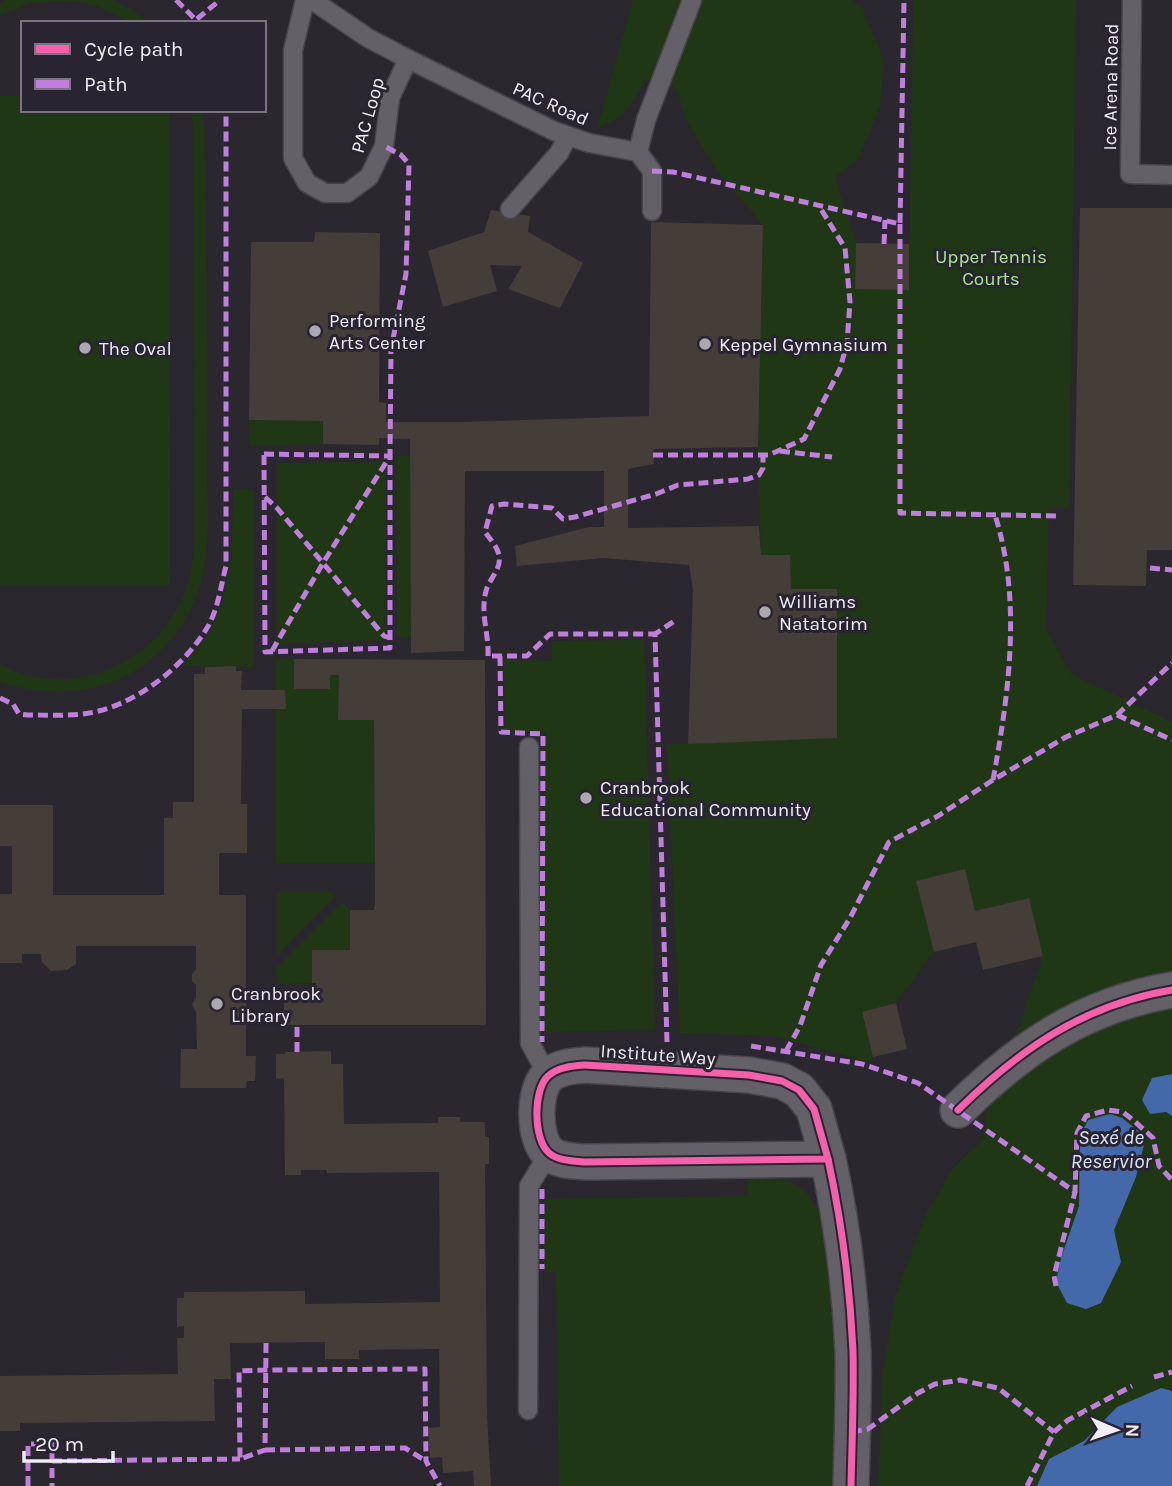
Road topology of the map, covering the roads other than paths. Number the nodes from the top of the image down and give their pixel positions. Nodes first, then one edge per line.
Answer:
1 (305, 0) edge
2 (312, 0) edge
3 (692, 0) edge
4 (1132, 0) edge
5 (408, 60) junction
6 (568, 136) junction
7 (638, 152) junction
8 (1172, 175) edge
9 (510, 209) dead end
10 (652, 211) dead end
11 (529, 747) dead end
12 (1172, 990) edge
13 (548, 1076) junction
14 (958, 1110) dead end
15 (549, 1153) junction
16 (828, 1159) junction
17 (528, 1410) dead end
18 (851, 1486) edge

1 - 5 lane, PAC Loop
2 - 5 lane, PAC Road
3 - 7 lane
4 - 8 lane, Ice Arena Road
5 - 6 lane, PAC Road
6 - 7 lane, PAC Road
6 - 9 lane
7 - 10 lane
11 - 13 lane
12 - 14 street
13 - 15 street
13 - 16 street, Institute Way
15 - 16 street
15 - 17 lane
16 - 18 street, Institute Way

